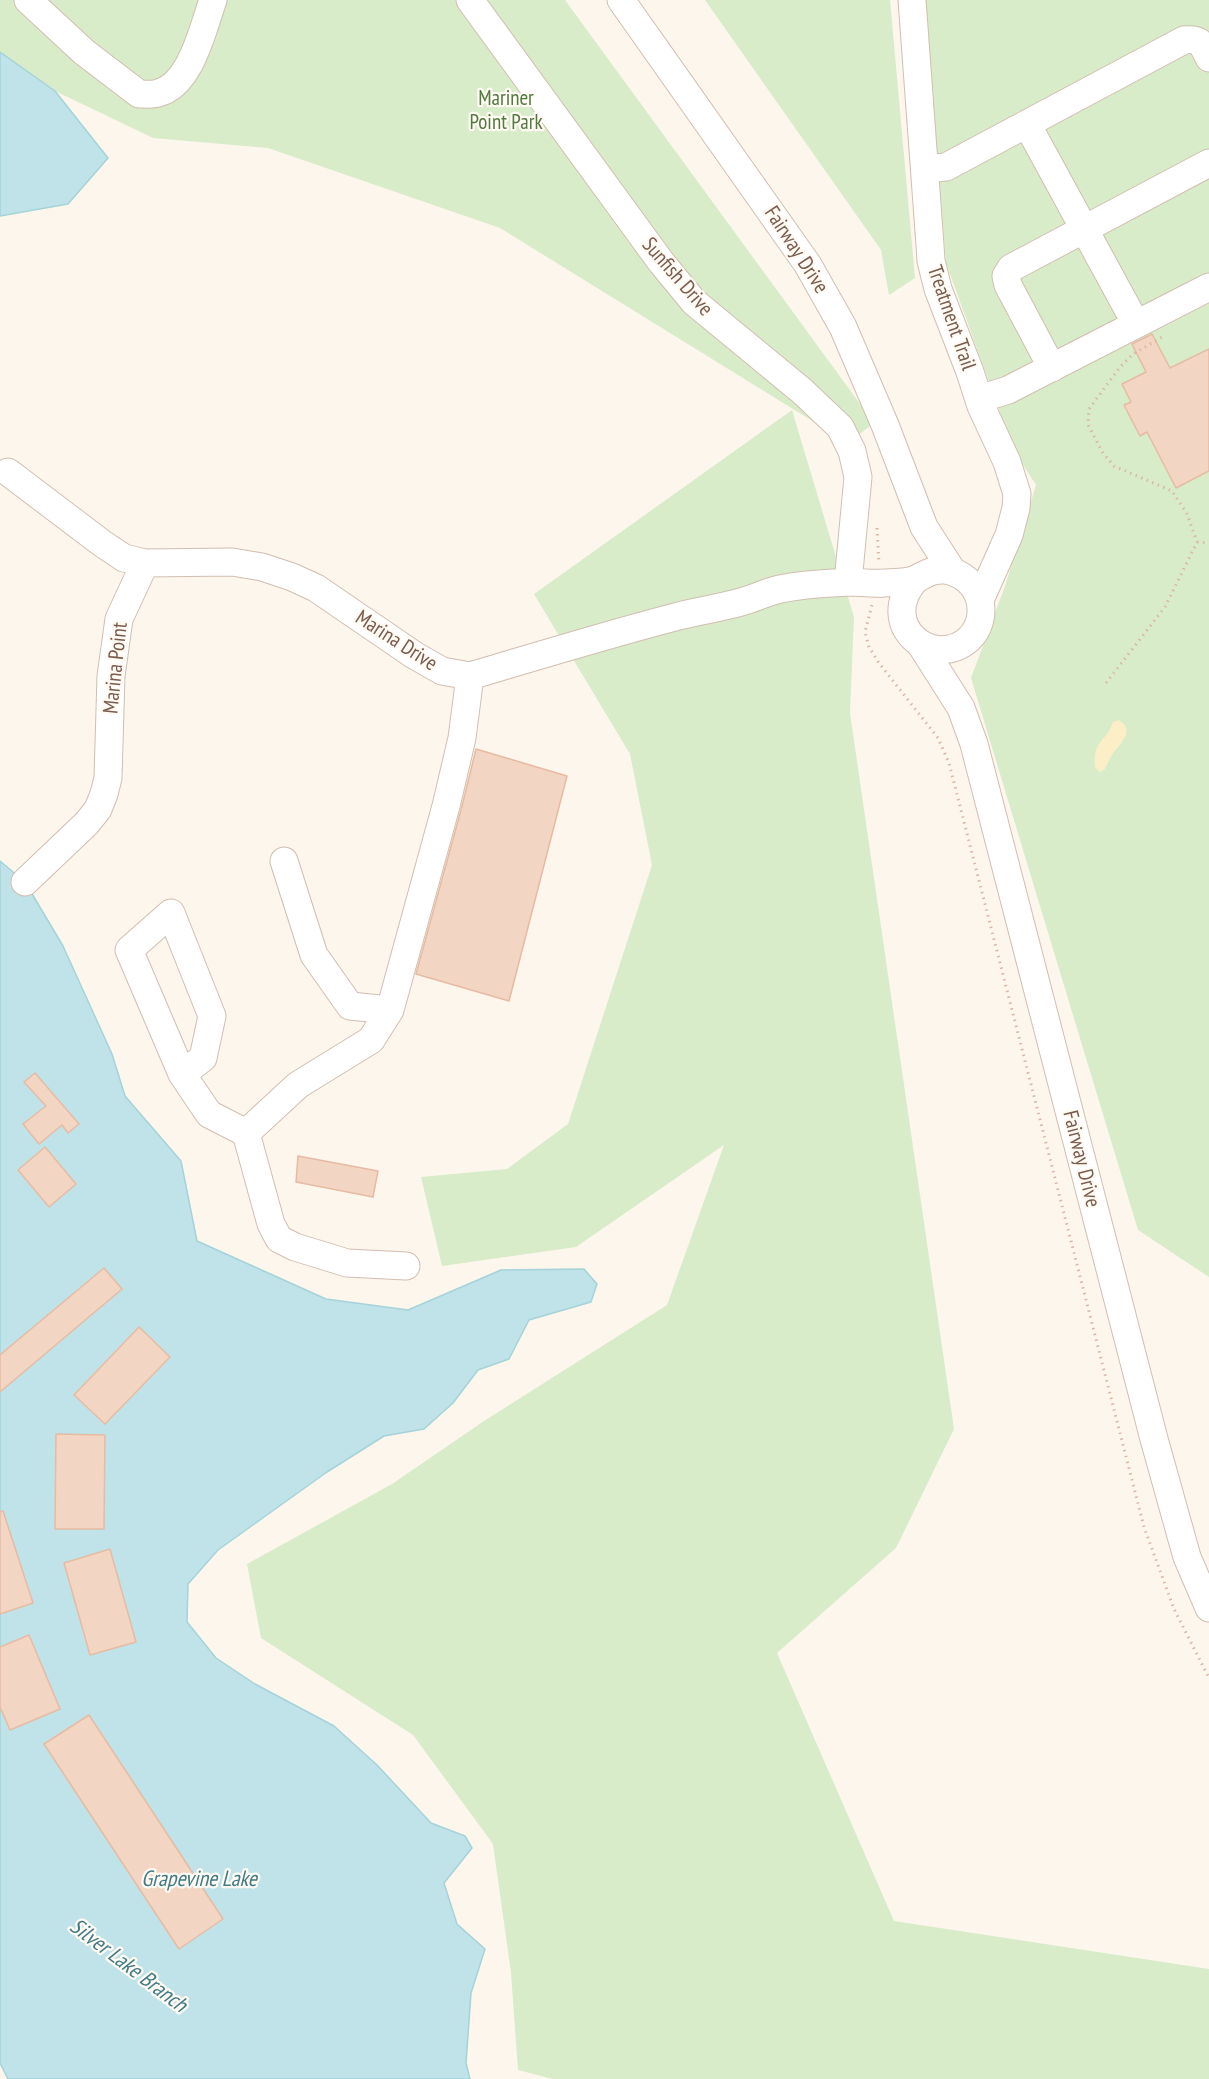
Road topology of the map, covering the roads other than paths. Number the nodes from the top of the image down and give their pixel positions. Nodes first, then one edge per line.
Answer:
1 (28, 0) edge
2 (213, 0) edge
3 (470, 0) edge
4 (621, 0) edge
5 (912, 0) edge
6 (1209, 58) edge
7 (1027, 124) junction
8 (1209, 163) edge
9 (925, 170) junction
10 (1084, 229) junction
11 (1209, 286) edge
12 (1136, 324) junction
13 (1052, 368) junction
14 (979, 399) junction
15 (3, 470) edge
16 (924, 526) junction
17 (1001, 554) junction
18 (145, 563) junction
19 (957, 573) junction
20 (919, 577) junction
21 (848, 582) junction
22 (876, 590) junction
23 (980, 600) junction
24 (912, 635) junction
25 (967, 640) junction
26 (470, 676) junction
27 (961, 708) junction
28 (284, 861) dead end
29 (26, 882) dead end
30 (390, 1010) junction
31 (182, 1074) junction
32 (246, 1133) junction
33 (406, 1266) dead end
34 (1209, 1608) edge

1 - 2 street
3 - 21 street, Sunfish Drive
4 - 16 street, Fairway Drive
5 - 9 street, Treatment Trail
6 - 7 street
7 - 9 street
7 - 10 street
8 - 10 street
9 - 14 street, Treatment Trail
10 - 12 street
10 - 13 street
11 - 12 street
12 - 13 street
13 - 14 street
14 - 17 street, Treatment Trail
15 - 18 street, Marina Drive
16 - 19 street, Fairway Drive
16 - 20 street, Fairway Drive
17 - 19 street
17 - 23 street, Treatment Trail
18 - 26 street, Marina Drive
18 - 29 street, Marina Point
19 - 20 street
19 - 23 street, Fairway Drive
20 - 22 street, Marina Drive
20 - 24 street, Fairway Drive
21 - 22 street, Marina Drive
21 - 26 street, Marina Drive
22 - 24 street
23 - 25 street, Fairway Drive
24 - 25 street
24 - 27 street, Fairway Drive
25 - 27 street, Fairway Drive
26 - 30 street
27 - 34 street, Fairway Drive
28 - 30 street
30 - 32 street
31 - 31 street
31 - 32 street
32 - 33 street

